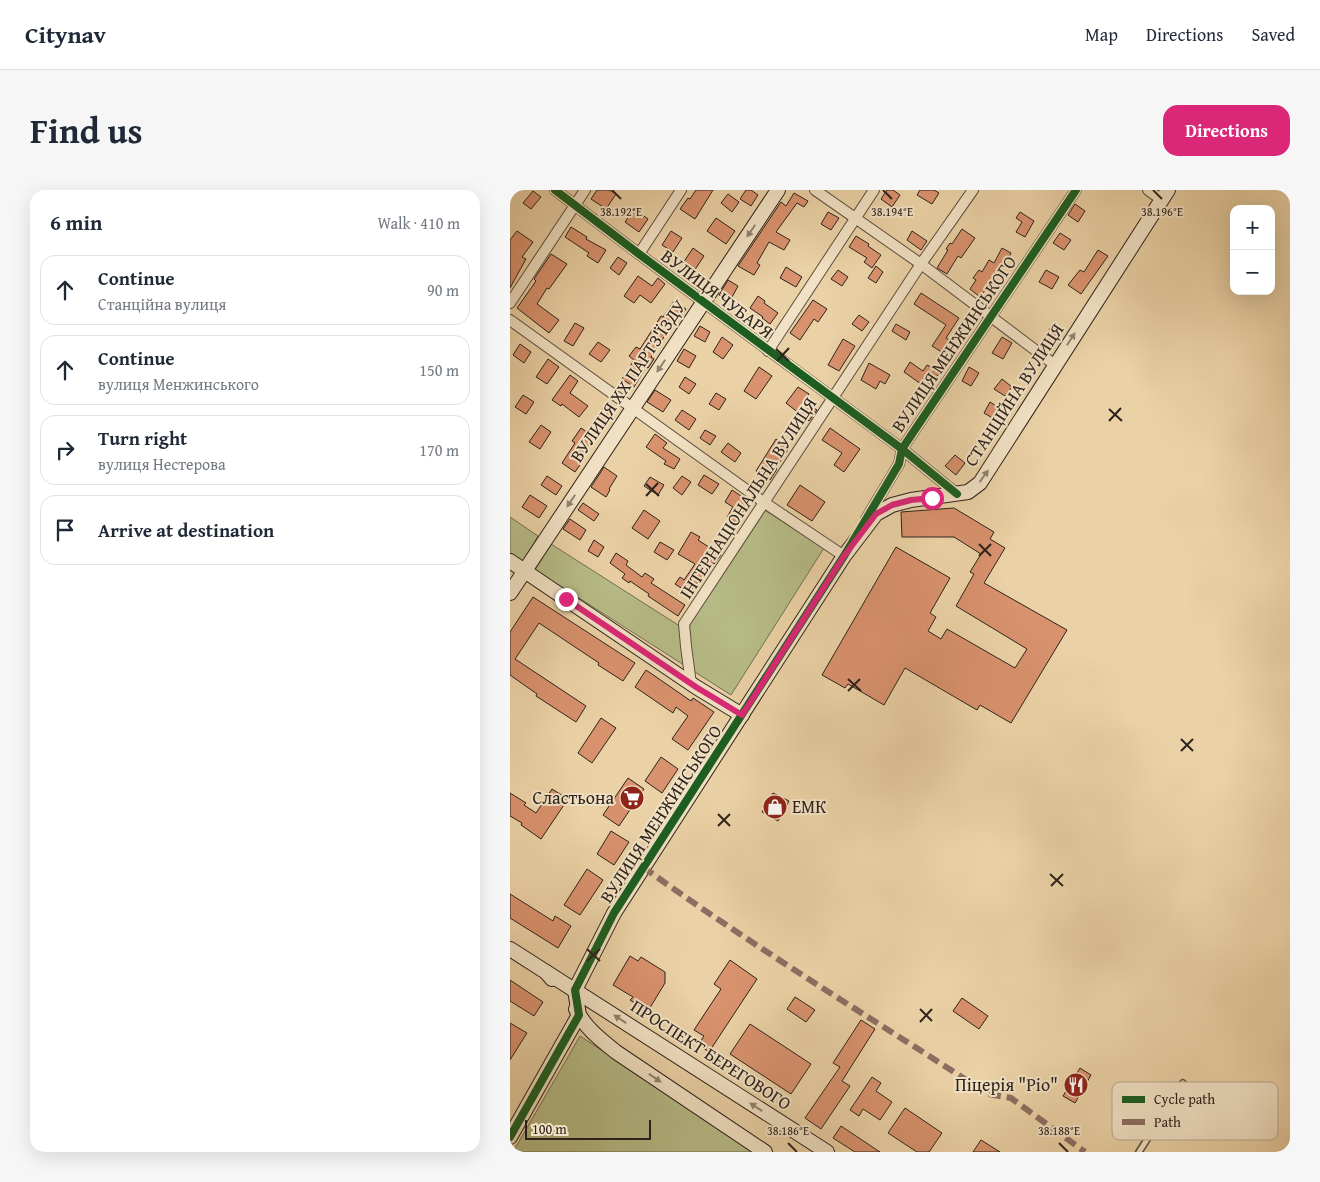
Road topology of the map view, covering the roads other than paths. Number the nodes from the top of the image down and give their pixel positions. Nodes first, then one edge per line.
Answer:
1 (555, 190) edge
2 (585, 190) edge
3 (681, 190) edge
4 (778, 190) edge
5 (815, 190) edge
6 (874, 190) edge
7 (973, 190) edge
8 (1076, 190) edge
9 (1148, 190) edge
10 (1165, 195) edge
11 (575, 205) junction
12 (855, 217) junction
13 (639, 254) junction
14 (921, 264) junction
15 (704, 302) junction
16 (510, 303) edge
17 (990, 317) junction
18 (510, 320) edge
19 (768, 351) junction
20 (1055, 364) junction
21 (833, 398) junction
22 (633, 408) junction
23 (902, 449) junction
24 (957, 494) junction
25 (765, 503) junction
26 (844, 556) junction
27 (510, 561) edge
28 (524, 571) junction
29 (510, 592) edge
30 (691, 684) junction
31 (742, 715) junction
32 (510, 949) edge
33 (546, 972) junction
34 (575, 990) junction
35 (579, 1015) junction
36 (510, 1137) edge
37 (1147, 1140) edge
38 (765, 1152) edge
39 (827, 1152) edge
40 (1139, 1152) edge

1 - 11 street, ВУЛИЦЯ ЧУБАРЯ
2 - 11 street
3 - 13 street
4 -> 15 street, ВУЛИЦЯ XX ПАРТЗ'ЇЗДУ
5 - 12 street
6 - 12 street
7 - 14 street, ІНТЕРНАЦІОНАЛЬНА ВУЛИЦЯ
8 - 17 street, ВУЛИЦЯ МЕНЖИНСЬКОГО
9 - 10 street
20 -> 10 street, СТАНЦІЙНА ВУЛИЦЯ
11 - 13 street, ВУЛИЦЯ ЧУБАРЯ
11 - 16 street
12 - 14 street
12 - 19 street
13 - 15 street, ВУЛИЦЯ ЧУБАРЯ
14 - 17 street
14 - 21 street, ІНТЕРНАЦІОНАЛЬНА ВУЛИЦЯ
15 - 19 street, ВУЛИЦЯ ЧУБАРЯ
15 -> 22 street, ВУЛИЦЯ XX ПАРТЗ'ЇЗДУ
17 - 20 street
17 - 23 street, ВУЛИЦЯ МЕНЖИНСЬКОГО
18 - 22 street
19 - 21 street, ВУЛИЦЯ ЧУБАРЯ
24 -> 20 street, СТАНЦІЙНА ВУЛИЦЯ
21 - 23 street, ВУЛИЦЯ ЧУБАРЯ
21 - 25 street, ІНТЕРНАЦІОНАЛЬНА ВУЛИЦЯ
22 - 25 street
22 -> 28 street, ВУЛИЦЯ XX ПАРТЗ'ЇЗДУ
23 - 24 street, ВУЛИЦЯ ЧУБАРЯ
23 - 26 street, ВУЛИЦЯ МЕНЖИНСЬКОГО
24 - 26 street, СТАНЦІЙНА ВУЛИЦЯ
25 - 26 street
25 - 30 street, ІНТЕРНАЦІОНАЛЬНА ВУЛИЦЯ
26 - 31 street, ВУЛИЦЯ МЕНЖИНСЬКОГО
27 - 28 street
28 - 29 street, ВУЛИЦЯ XX ПАРТЗ'ЇЗДУ
28 - 30 street
30 - 31 street
31 - 34 street, ВУЛИЦЯ МЕНЖИНСЬКОГО
32 - 33 street
33 - 34 street, ПРОСПЕКТ БЕРЕГОВОГО
33 - 35 street
34 - 35 street
39 -> 34 street, ПРОСПЕКТ БЕРЕГОВОГО
35 - 36 street
35 -> 38 street
37 - 40 lane

